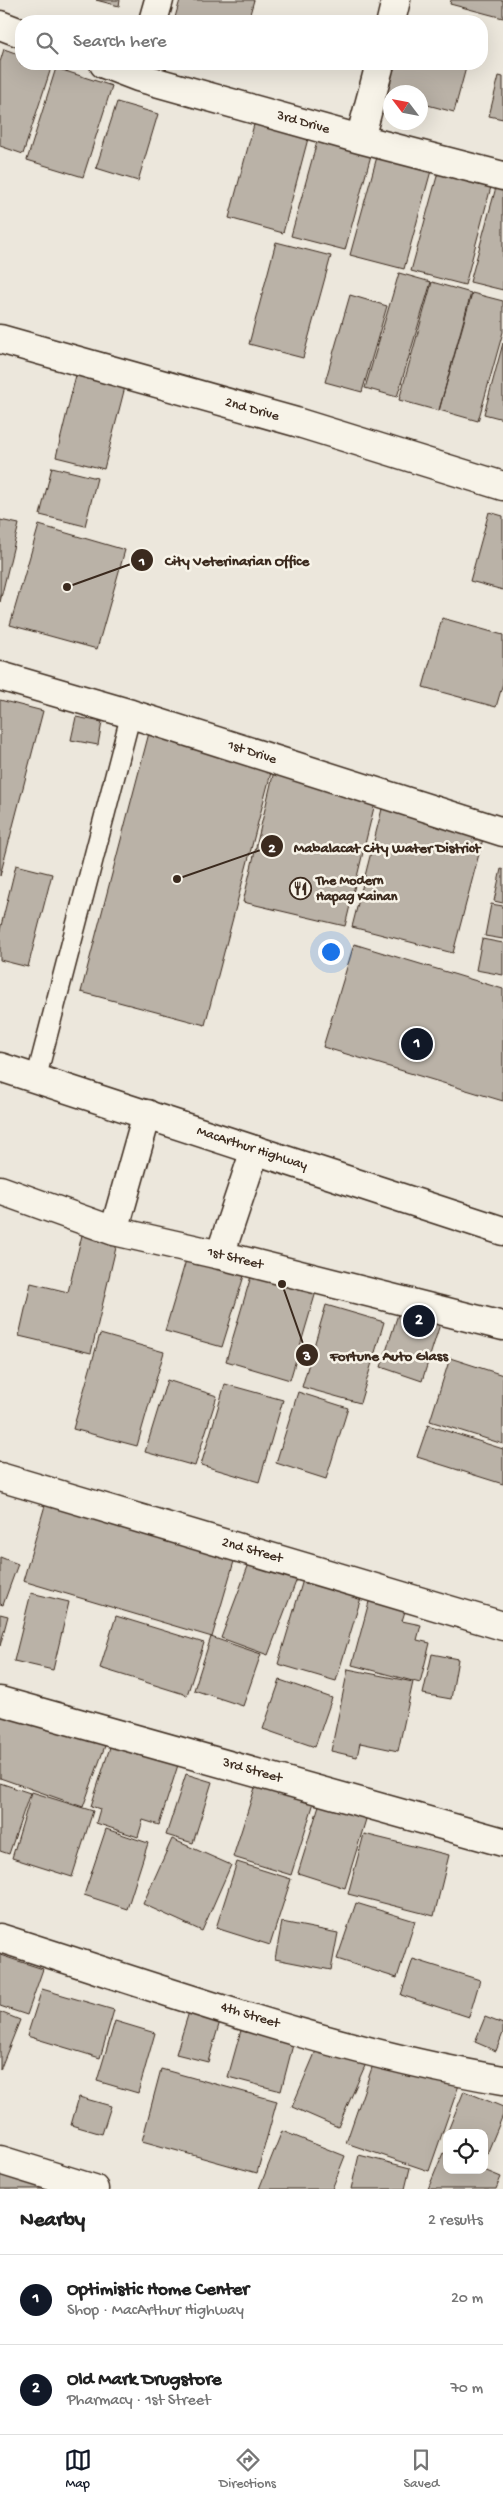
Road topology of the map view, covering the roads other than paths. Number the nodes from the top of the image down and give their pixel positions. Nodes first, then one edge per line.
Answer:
1 (159, 0) edge
2 (396, 0) edge
3 (155, 15) edge
4 (392, 15) edge
5 (0, 25) edge
6 (15, 31) edge
7 (140, 70) edge
8 (378, 70) edge
9 (360, 139) junction
10 (503, 176) edge
11 (0, 339) edge
12 (503, 486) edge
13 (0, 676) edge
14 (131, 714) junction
15 (503, 832) edge
16 (0, 1067) edge
17 (36, 1078) junction
18 (147, 1114) junction
19 (255, 1150) junction
20 (0, 1190) edge
21 (114, 1231) junction
22 (503, 1231) edge
23 (220, 1255) junction
24 (503, 1326) edge
25 (0, 1477) edge
26 (503, 1626) edge
27 (0, 1701) edge
28 (503, 1842) edge
29 (0, 1938) edge
30 (503, 2080) edge
31 (0, 2160) edge
32 (94, 2189) edge

1 - 3 main road
2 - 4 main road
5 - 6 main road
7 - 9 main road, 3rd Drive
8 - 9 main road
9 - 10 main road, 3rd Drive
11 - 12 main road, 2nd Drive
13 - 14 main road, 1st Drive
14 - 15 main road, 1st Drive
14 - 17 lane
16 - 17 main road, MacArthur Highway
17 - 18 main road, MacArthur Highway
18 - 19 main road, MacArthur Highway
18 - 21 main road
19 - 22 main road, MacArthur Highway
19 - 23 main road
20 - 21 main road, 1st Street
21 - 23 main road, 1st Street
23 - 24 main road, 1st Street
25 - 26 main road, 2nd Street
27 - 28 main road, 3rd Street
29 - 30 main road, 4th Street
31 - 32 main road

